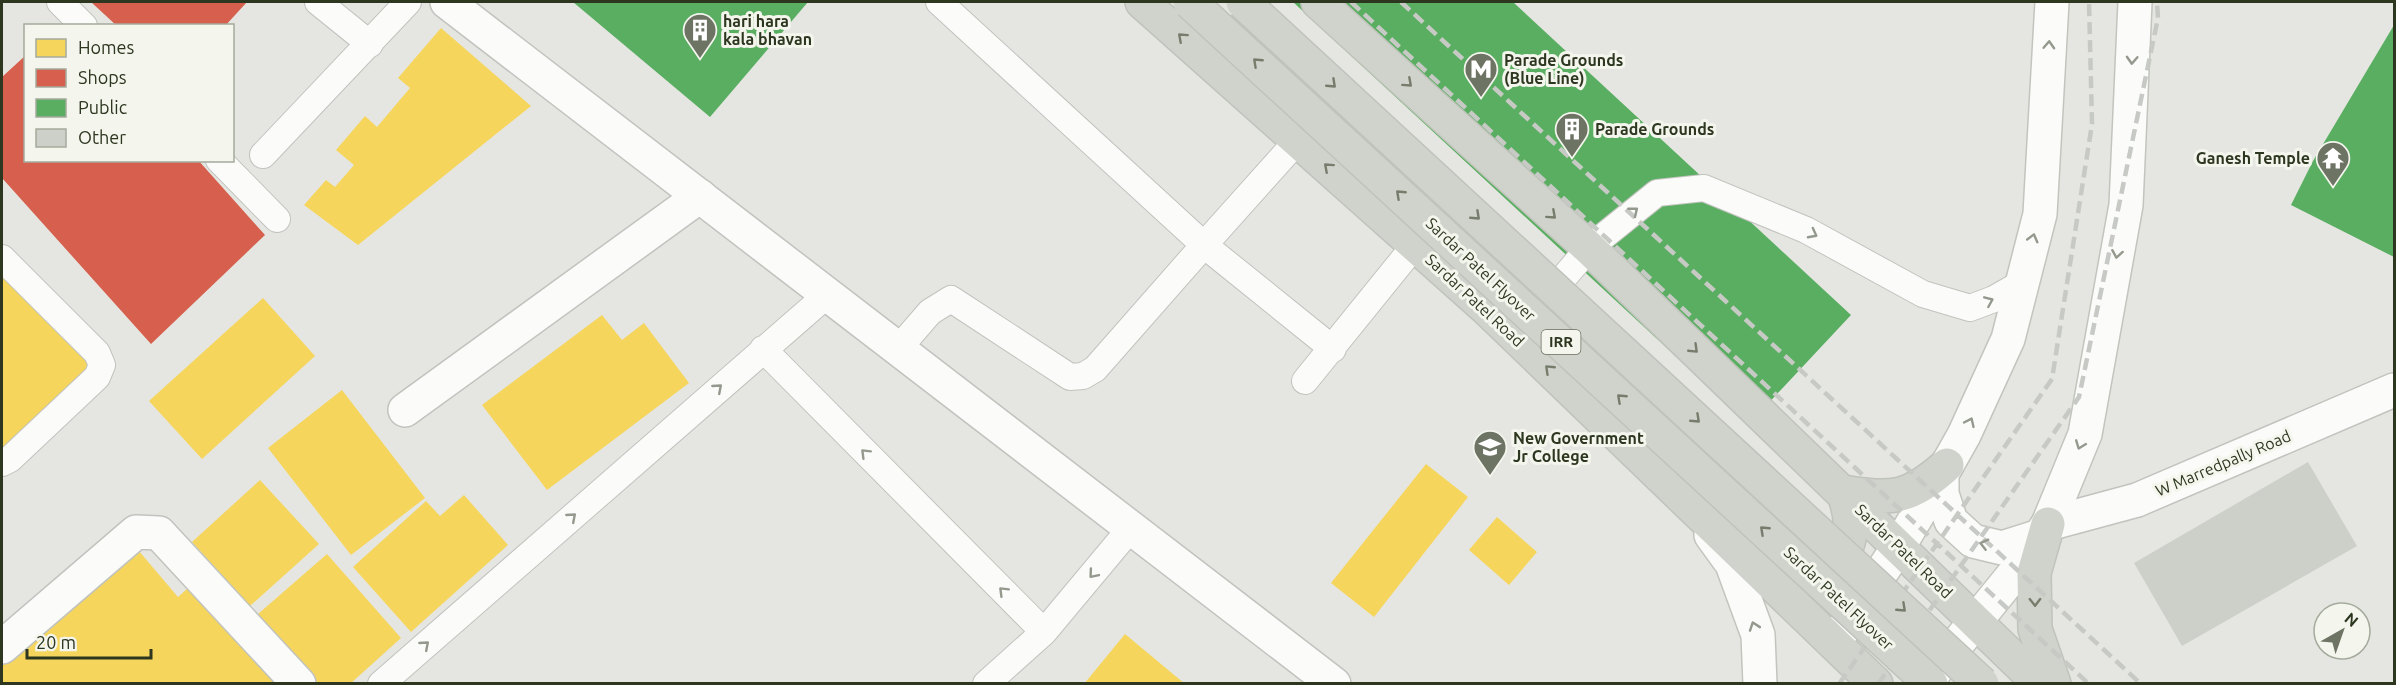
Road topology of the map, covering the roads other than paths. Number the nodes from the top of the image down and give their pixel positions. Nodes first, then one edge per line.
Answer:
1 (60, 2) edge
2 (318, 2) edge
3 (408, 2) edge
4 (447, 2) edge
5 (939, 2) edge
6 (1142, 2) edge
7 (1190, 2) edge
8 (1243, 2) edge
9 (1265, 2) edge
10 (1318, 2) edge
11 (2052, 2) edge
12 (2135, 2) edge
13 (82, 24) edge
14 (370, 44) junction
15 (1211, 63) junction
16 (1298, 141) junction
17 (263, 155) dead end
18 (221, 162) edge
19 (700, 196) junction
20 (277, 219) dead end
21 (1204, 245) junction
22 (1415, 245) junction
23 (1589, 248) junction
24 (2, 258) edge
25 (2022, 283) junction
26 (828, 294) junction
27 (1515, 336) junction
28 (763, 349) junction
29 (898, 349) junction
30 (1333, 349) junction
31 (1305, 381) dead end
32 (2394, 390) edge
33 (405, 410) dead end
34 (2, 462) edge
35 (1945, 469) junction
36 (1843, 492) junction
37 (1687, 503) junction
38 (1130, 530) junction
39 (2044, 530) junction
40 (1899, 546) junction
41 (1751, 563) junction
42 (1977, 622) junction
43 (1044, 632) junction
44 (1834, 643) junction
45 (2, 647) edge
46 (299, 684) edge
47 (381, 684) edge
48 (986, 684) edge
49 (1334, 684) edge
50 (1760, 684) edge
51 (1876, 684) edge
52 (1924, 684) edge
53 (1931, 684) edge
54 (1977, 684) edge
55 (1982, 684) edge
56 (2039, 684) edge
57 (2054, 684) edge

1 - 13 lane
2 - 14 lane
3 - 14 lane
4 - 19 street
5 - 21 lane
15 -> 6 main road, Sardar Patel Road / IRR
53 -> 7 main road, Sardar Patel Flyover / IRR, bridge
8 -> 55 main road, IRR, bridge
9 - 15 main road
10 -> 23 main road, Sardar Patel Road
25 -> 11 street
12 -> 39 street
14 - 17 lane
15 - 16 main road, Sardar Patel Road / IRR
16 - 21 lane
22 -> 16 main road, Sardar Patel Road / IRR
18 - 20 lane
19 - 26 street
19 - 33 street
21 - 29 lane
21 - 30 lane
22 - 27 main road, Sardar Patel Road / IRR
22 - 30 lane
23 -> 25 lane
23 - 27 lane
23 -> 36 main road, Sardar Patel Road
24 - 34 lane
35 -> 25 street
26 - 28 lane
26 - 29 street
37 -> 27 main road, Sardar Patel Road / IRR
43 -> 28 lane
47 -> 28 lane
29 - 38 street
30 - 31 lane
32 - 39 street, W Marredpally Road
35 - 36 main road
39 -> 35 street, W Marredpally Road
35 - 40 street
36 - 40 main road, Sardar Patel Road
36 - 41 main road, IRR
37 - 41 main road, Sardar Patel Road / IRR
50 -> 37 street
38 -> 43 lane
38 - 49 street
39 - 42 street
39 -> 57 main road
40 - 42 main road, Sardar Patel Road
40 - 44 street
41 - 44 main road, Sardar Patel Road / IRR
42 - 52 street
42 - 56 main road, Sardar Patel Road
43 - 48 lane
44 - 51 main road, Sardar Patel Road / IRR
45 - 46 street
54 - 56 main road

